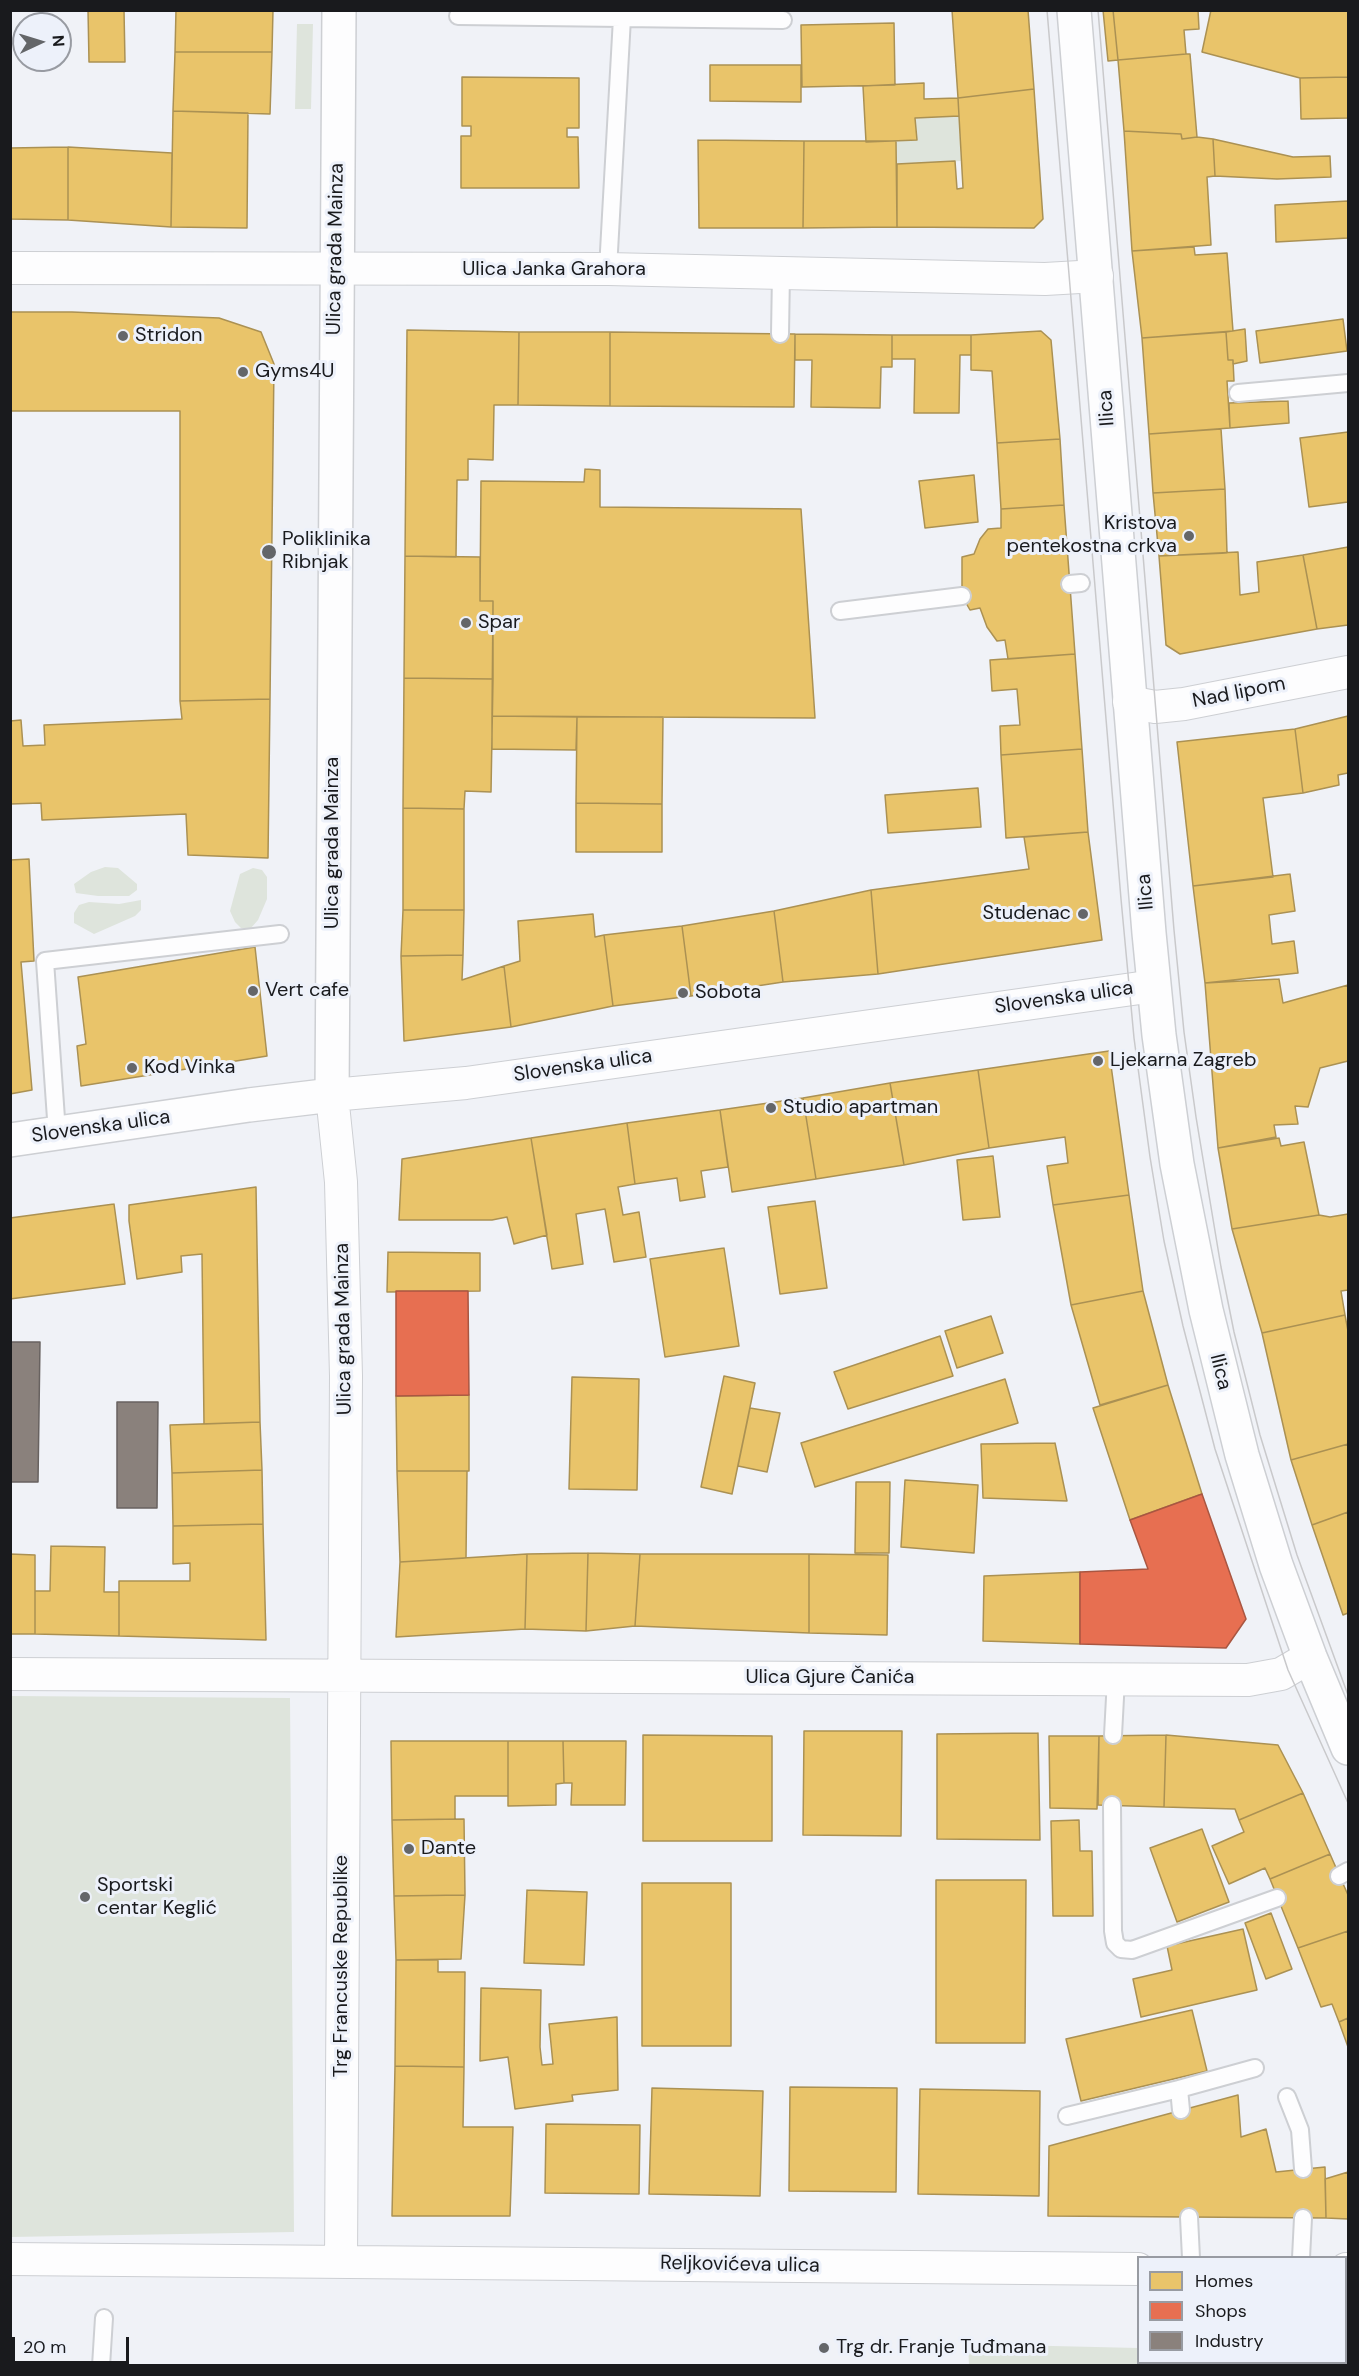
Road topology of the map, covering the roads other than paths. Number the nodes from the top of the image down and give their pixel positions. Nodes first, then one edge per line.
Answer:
1 (339, 10) edge
2 (1074, 10) edge
3 (645, 14) edge
4 (458, 16) dead end
5 (622, 18) junction
6 (783, 20) dead end
7 (10, 268) edge
8 (337, 269) junction
9 (608, 269) junction
10 (781, 273) junction
11 (1097, 276) junction
12 (780, 334) dead end
13 (1348, 383) edge
14 (1238, 393) dead end
15 (962, 596) dead end
16 (840, 611) dead end
17 (1348, 672) edge
18 (1129, 702) junction
19 (280, 934) dead end
20 (1154, 986) junction
21 (332, 1095) junction
22 (57, 1133) junction
23 (10, 1140) edge
24 (1310, 1657) junction
25 (10, 1674) edge
26 (344, 1675) junction
27 (1116, 1679) junction
28 (1113, 1735) dead end
29 (1348, 1748) edge
30 (1112, 1805) dead end
31 (1277, 1899) dead end
32 (1255, 2068) dead end
33 (1179, 2089) junction
34 (1287, 2097) dead end
35 (1181, 2110) dead end
36 (1067, 2116) dead end
37 (1303, 2169) dead end
38 (1189, 2217) dead end
39 (1303, 2218) dead end
40 (1191, 2256) edge
41 (1301, 2256) edge
42 (10, 2259) edge
43 (340, 2261) junction
44 (1137, 2269) edge
45 (104, 2318) dead end
46 (101, 2366) edge

1 - 8 main road, Ulica grada Mainza
2 - 11 main road, Ilica
3 - 5 lane
3 - 6 lane
4 - 5 lane
5 - 9 lane
7 - 8 street, Ulica Janka Grahora
8 - 9 street, Ulica Janka Grahora
8 - 21 main road, Ulica grada Mainza
9 - 10 street, Ulica Janka Grahora
10 - 11 street, Ulica Janka Grahora
10 - 12 lane
11 - 18 main road, Ilica
13 - 14 lane
15 - 16 lane
17 - 18 street, Nad lipom
18 - 20 main road, Ilica
19 - 22 lane
20 - 21 street, Slovenska ulica
20 - 24 main road, Ilica
21 - 22 main road, Slovenska ulica
21 - 26 street, Ulica grada Mainza
22 - 23 main road, Slovenska ulica
24 - 27 street, Ulica Gjure Čanića
24 - 29 main road, Ilica
25 - 26 street
26 - 27 street, Ulica Gjure Čanića
26 - 43 street, Trg Francuske Republike
27 - 28 lane
30 - 31 lane
32 - 33 lane
33 - 35 lane
33 - 36 lane
34 - 37 lane
38 - 40 lane
39 - 41 lane
42 - 43 street
43 - 44 street, Reljkovićeva ulica
45 - 46 lane

